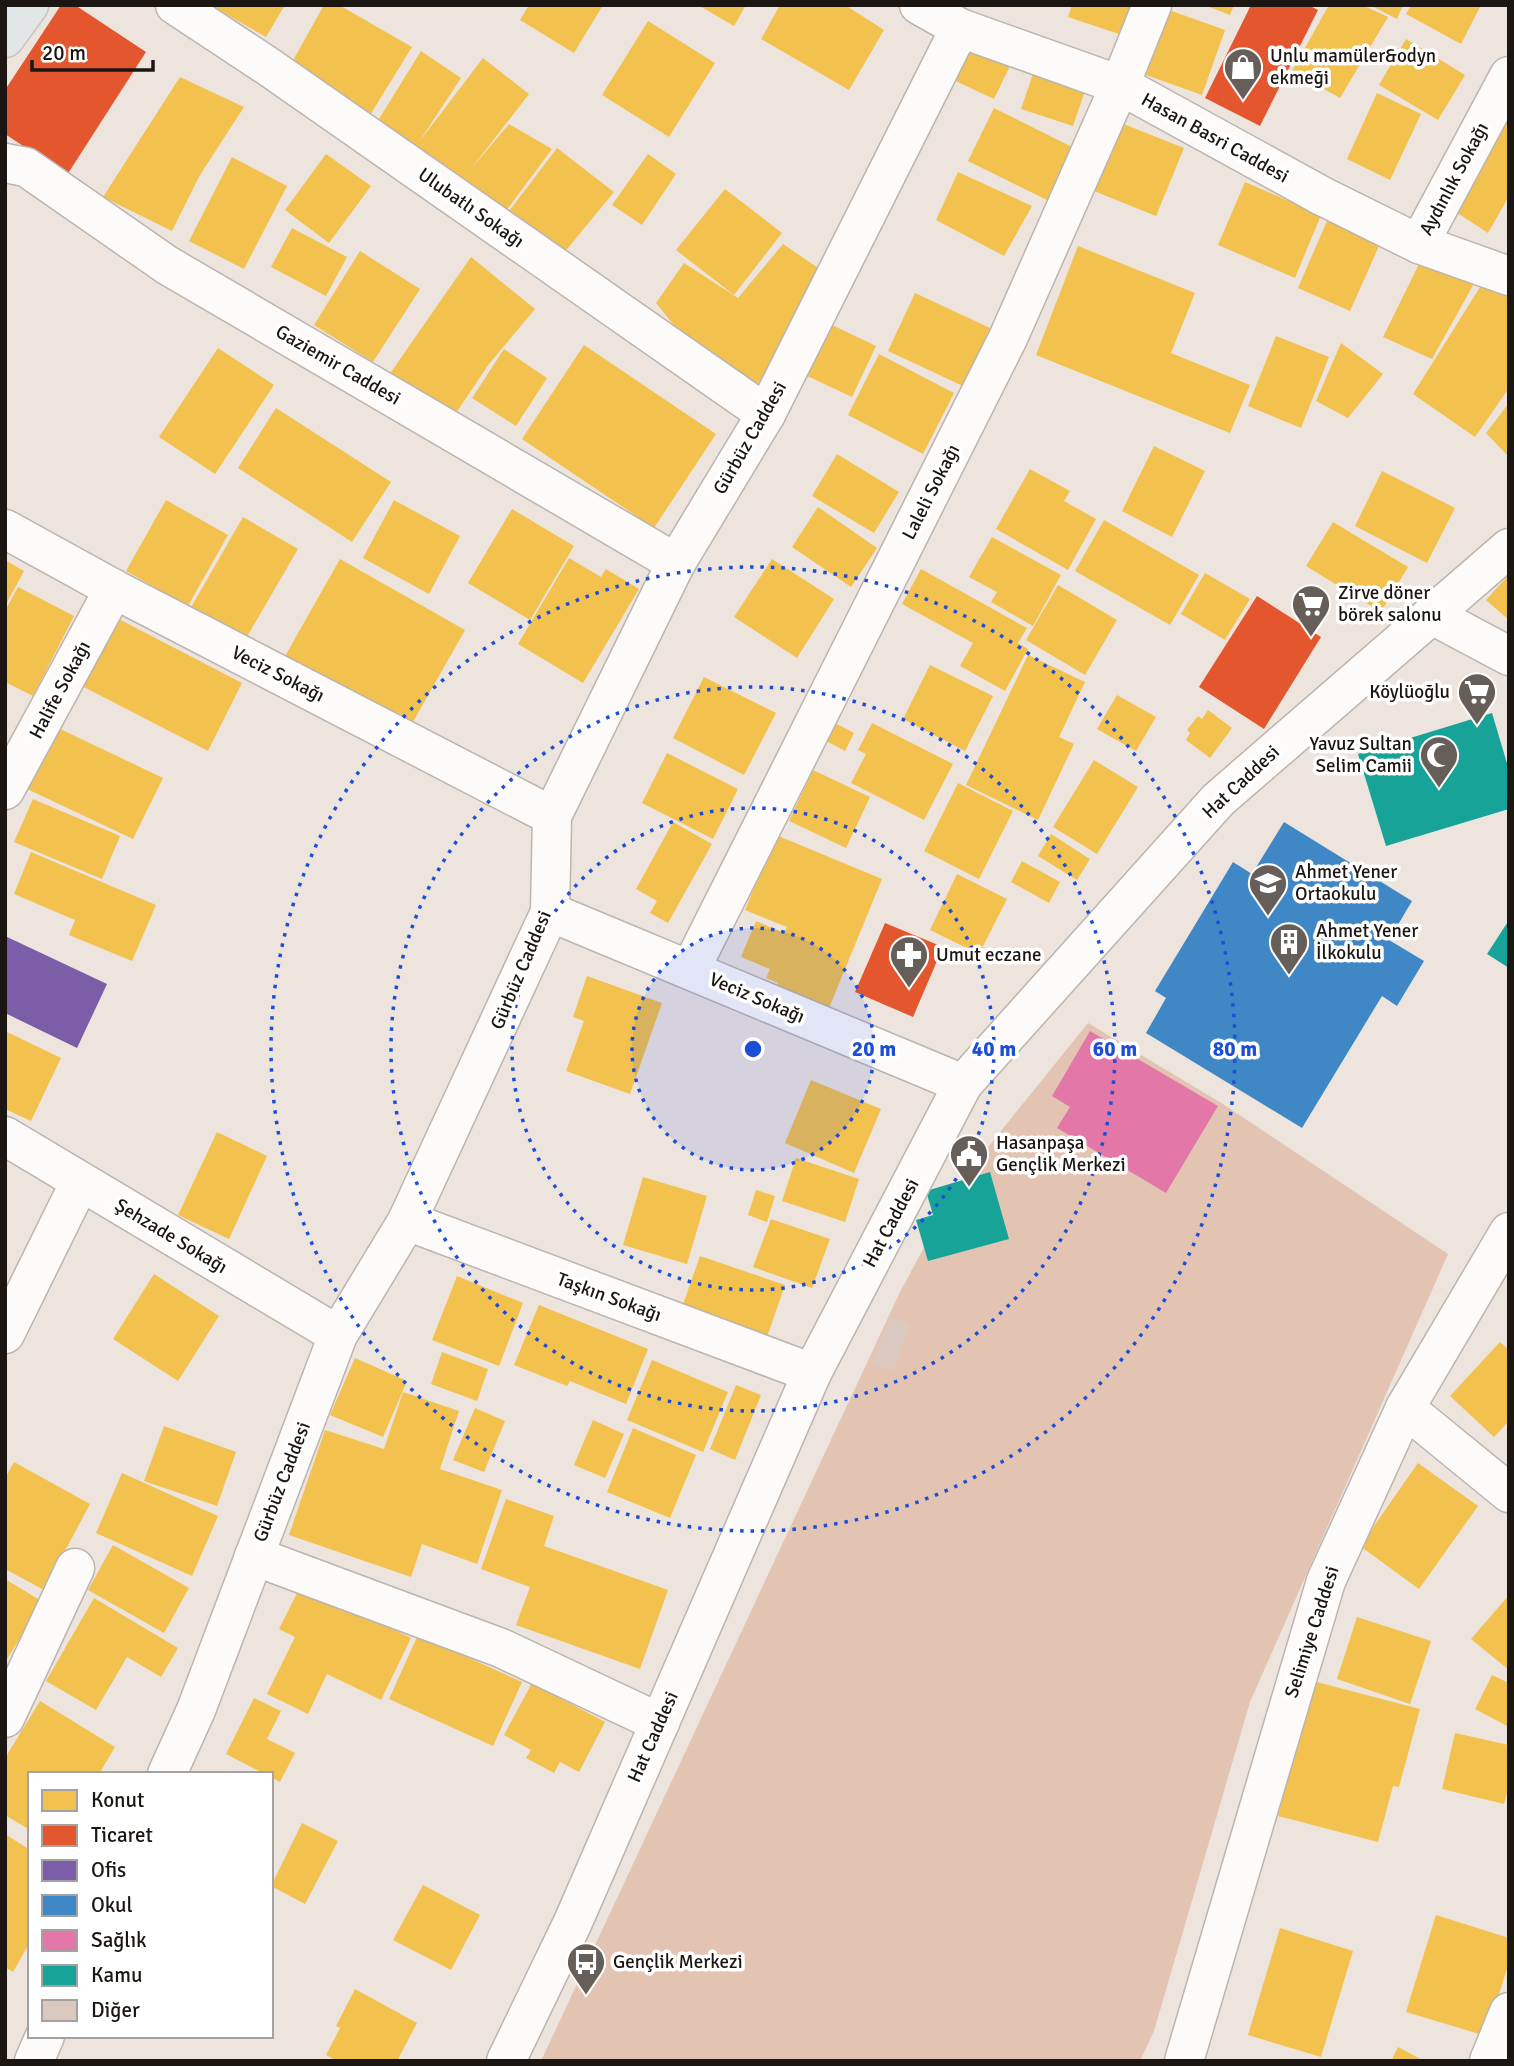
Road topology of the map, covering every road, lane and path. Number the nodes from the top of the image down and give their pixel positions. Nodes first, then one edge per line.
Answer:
1 (29, 5) edge
2 (175, 5) edge
3 (919, 5) edge
4 (1152, 5) edge
5 (960, 28) junction
6 (5, 38) edge
7 (1509, 76) edge
8 (1120, 85) junction
9 (5, 163) edge
10 (1419, 244) junction
11 (1509, 276) edge
12 (766, 414) junction
13 (5, 529) edge
14 (1509, 548) edge
15 (676, 563) junction
16 (114, 589) junction
17 (1432, 615) junction
18 (1509, 656) edge
19 (5, 790) edge
20 (552, 816) junction
21 (550, 912) junction
22 (690, 970) junction
23 (963, 1084) junction
24 (5, 1136) edge
25 (80, 1182) junction
26 (407, 1221) junction
27 (1509, 1232) edge
28 (5, 1334) edge
29 (338, 1335) junction
30 (812, 1373) junction
31 (1405, 1408) junction
32 (1509, 1493) edge
33 (254, 1556) junction
34 (75, 1568) dead end
35 (5, 1718) edge
36 (660, 1723) junction
37 (168, 1772) edge
38 (1509, 2012) edge
39 (45, 2038) edge
40 (34, 2061) edge
41 (506, 2061) edge
42 (1184, 2061) edge
43 (1489, 2061) edge

1 - 6 main road
2 - 12 street, Ulubatlı Sokağı
3 - 5 street, Hasan Basri Caddesi
4 - 8 street, Laleli Sokağı
5 - 8 street, Hasan Basri Caddesi
5 - 12 street, Gürbüz Caddesi
7 - 10 street, Aydınlık Sokağı
8 - 10 street, Hasan Basri Caddesi
8 - 22 street, Laleli Sokağı
9 - 15 street, Gaziemir Caddesi
10 - 11 street, Hasan Basri Caddesi
12 - 15 street, Gürbüz Caddesi
13 - 16 street, Veciz Sokağı
14 - 17 street, Hat Caddesi
15 - 20 street, Gürbüz Caddesi
16 - 19 street, Halife Sokağı
16 - 20 street, Veciz Sokağı
17 - 18 street
17 - 23 street, Hat Caddesi
20 - 21 street, Gürbüz Caddesi
21 - 22 street, Veciz Sokağı
21 - 26 street, Gürbüz Caddesi
22 - 23 street, Veciz Sokağı
23 - 30 street, Hat Caddesi
24 - 25 street, Şehzade Sokağı
25 - 28 street
25 - 29 street, Şehzade Sokağı
26 - 29 street, Gürbüz Caddesi
26 - 30 street, Taşkın Sokağı
27 - 31 street, Selimiye Caddesi
29 - 33 street, Gürbüz Caddesi
30 - 36 street, Hat Caddesi
31 - 32 street
31 - 42 street, Selimiye Caddesi
33 - 36 street
33 - 37 street, Gürbüz Caddesi
34 - 35 street
36 - 41 street, Hat Caddesi
38 - 43 street
39 - 40 street

